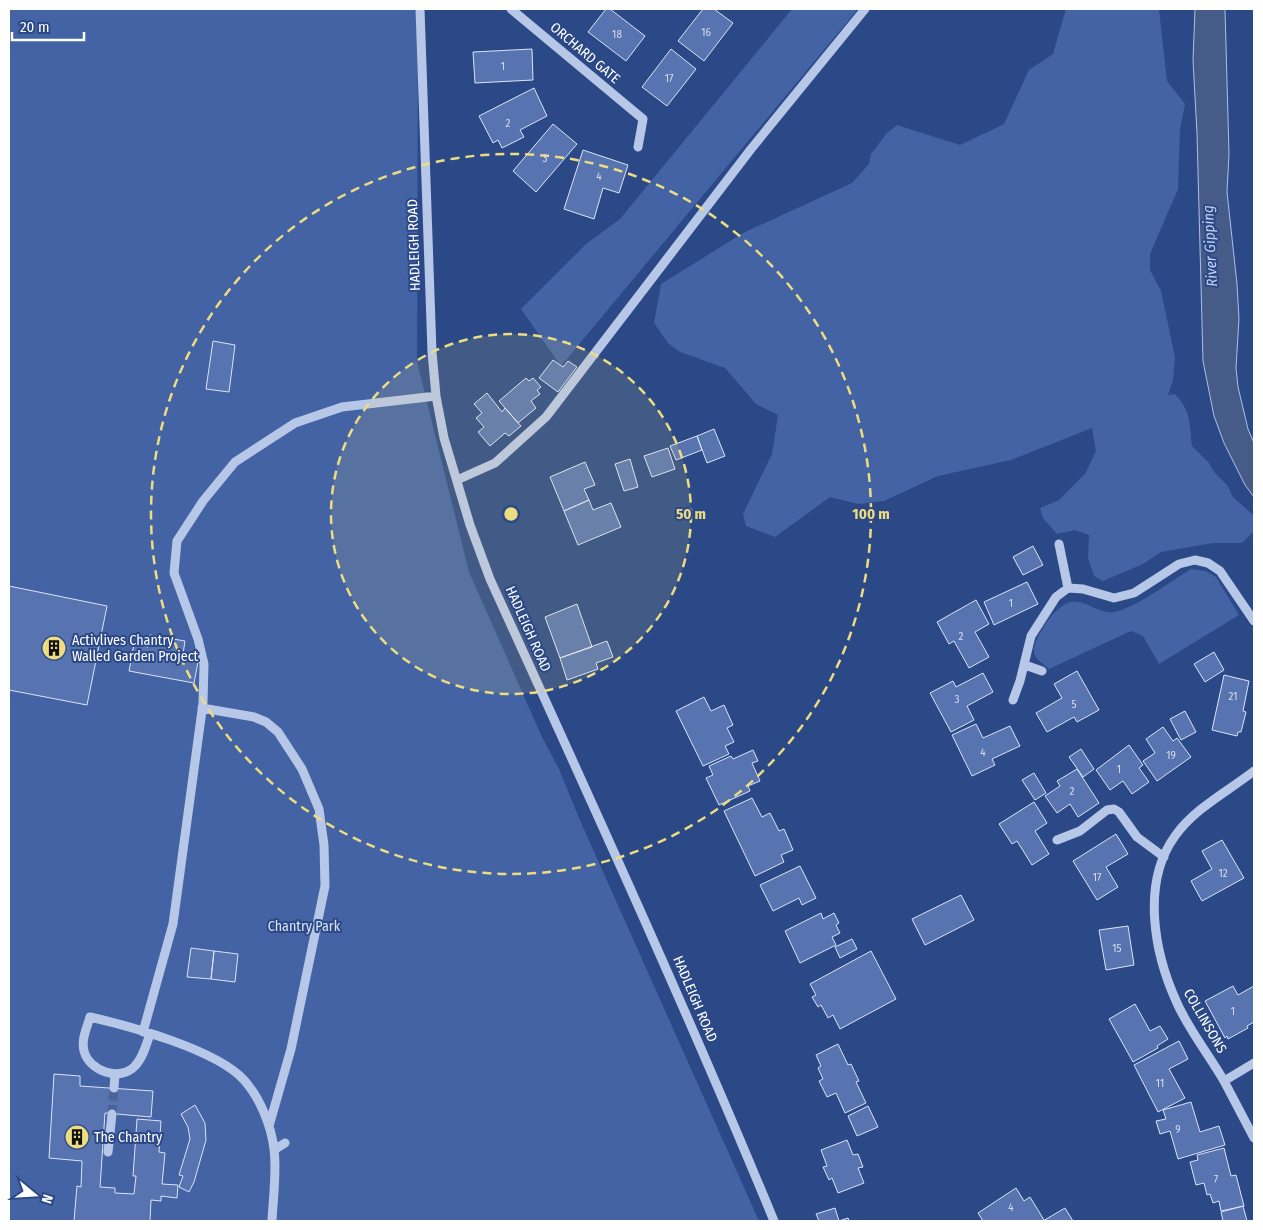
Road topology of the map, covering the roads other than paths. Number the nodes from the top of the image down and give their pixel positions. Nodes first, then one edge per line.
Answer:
1 (420, 9) edge
2 (510, 9) edge
3 (865, 9) edge
4 (638, 147) dead end
5 (436, 396) junction
6 (457, 480) junction
7 (1059, 544) dead end
8 (1068, 588) junction
9 (1252, 617) edge
10 (1025, 665) junction
11 (1042, 671) dead end
12 (1013, 700) dead end
13 (202, 708) junction
14 (1254, 771) edge
15 (1057, 840) dead end
16 (1164, 856) junction
17 (147, 1033) junction
18 (1254, 1063) edge
19 (115, 1074) junction
20 (1224, 1082) junction
21 (114, 1088) tunnel mouth
22 (112, 1114) tunnel mouth
23 (269, 1126) junction
24 (1254, 1138) edge
25 (285, 1143) dead end
26 (274, 1150) junction
27 (108, 1152) dead end
28 (272, 1221) edge
29 (774, 1221) edge

1 - 5 street, HADLEIGH ROAD
2 - 4 street, ORCHARD GATE
3 - 6 street
5 - 6 street, HADLEIGH ROAD
5 - 13 street
6 - 29 street, HADLEIGH ROAD
7 - 8 street
8 - 9 street
8 - 10 street
10 - 11 street
10 - 12 street
13 - 17 street
13 - 23 street
14 - 16 street, COLLINSONS
15 - 16 street
16 - 20 street, COLLINSONS
17 - 19 street
17 - 19 street
17 - 23 street
18 - 20 street
19 - 21 street
20 - 24 street, COLLINSONS
22 - 27 street
23 - 26 street
25 - 26 street
26 - 28 street

